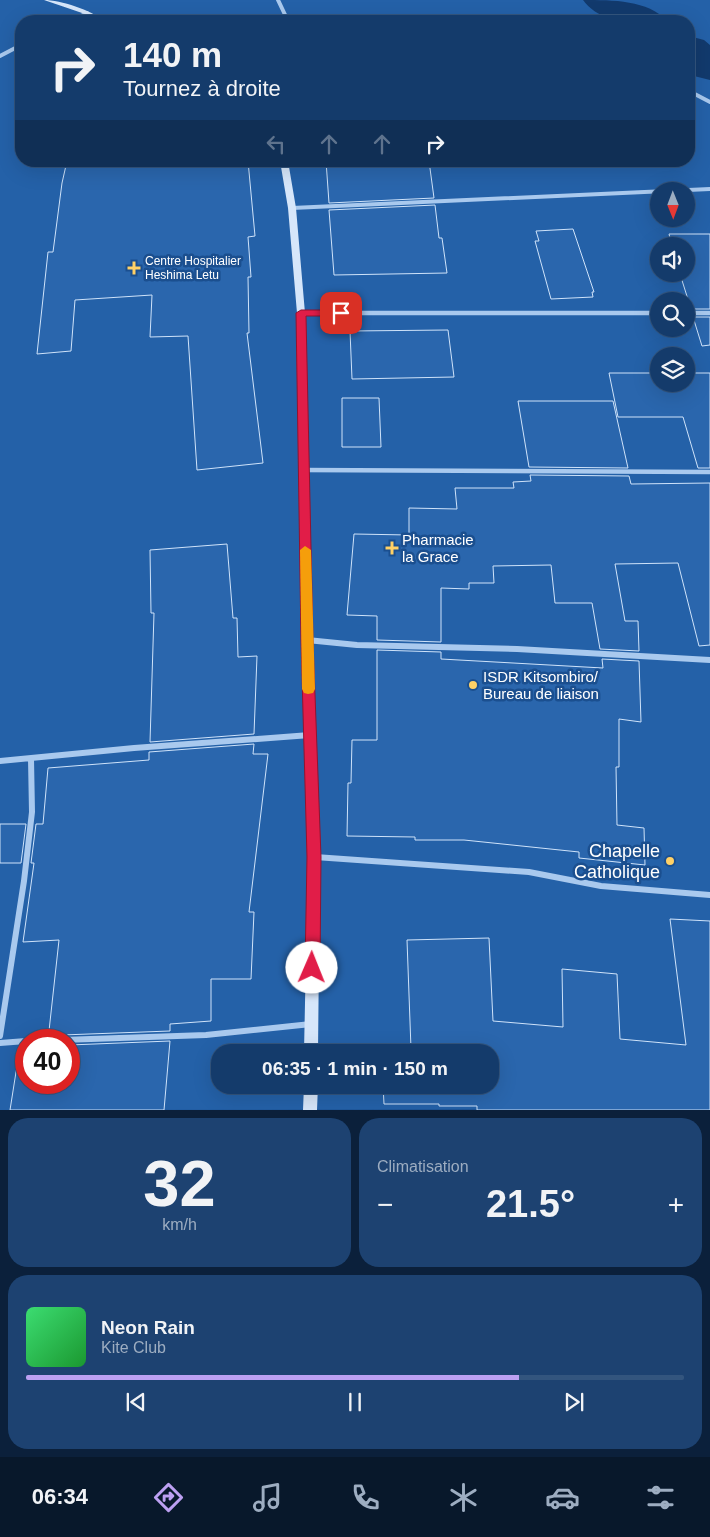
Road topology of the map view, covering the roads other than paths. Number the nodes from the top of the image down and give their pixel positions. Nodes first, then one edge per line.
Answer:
1 (47, 0) edge
2 (278, 0) edge
3 (87, 14) edge
4 (285, 15) edge
5 (15, 48) edge
6 (0, 56) edge
7 (695, 94) edge
8 (710, 102) edge
9 (285, 167) edge
10 (710, 189) edge
11 (292, 208) junction
12 (301, 313) junction
13 (650, 313) edge
14 (695, 313) edge
15 (710, 313) edge
16 (304, 470) junction
17 (710, 472) edge
18 (307, 640) junction
19 (710, 660) edge
20 (310, 735) junction
21 (31, 758) junction
22 (0, 762) edge
23 (314, 857) junction
24 (710, 895) edge
25 (312, 1024) junction
26 (0, 1036) edge
27 (80, 1039) edge
28 (0, 1042) edge
29 (15, 1042) edge
30 (311, 1044) edge
31 (310, 1094) edge
32 (310, 1110) edge

1 - 3 street
2 - 4 street
5 - 6 street
7 - 8 street
9 - 11 street
10 - 11 street
11 - 12 street
12 - 13 street
12 - 16 street
14 - 15 street
16 - 17 street
16 - 18 street
18 - 19 street
18 - 20 street
20 - 21 street
20 - 23 street
21 - 22 street
21 - 26 street
23 - 24 street
23 - 25 street
25 - 27 street
25 - 30 street
28 - 29 street
31 - 32 street

